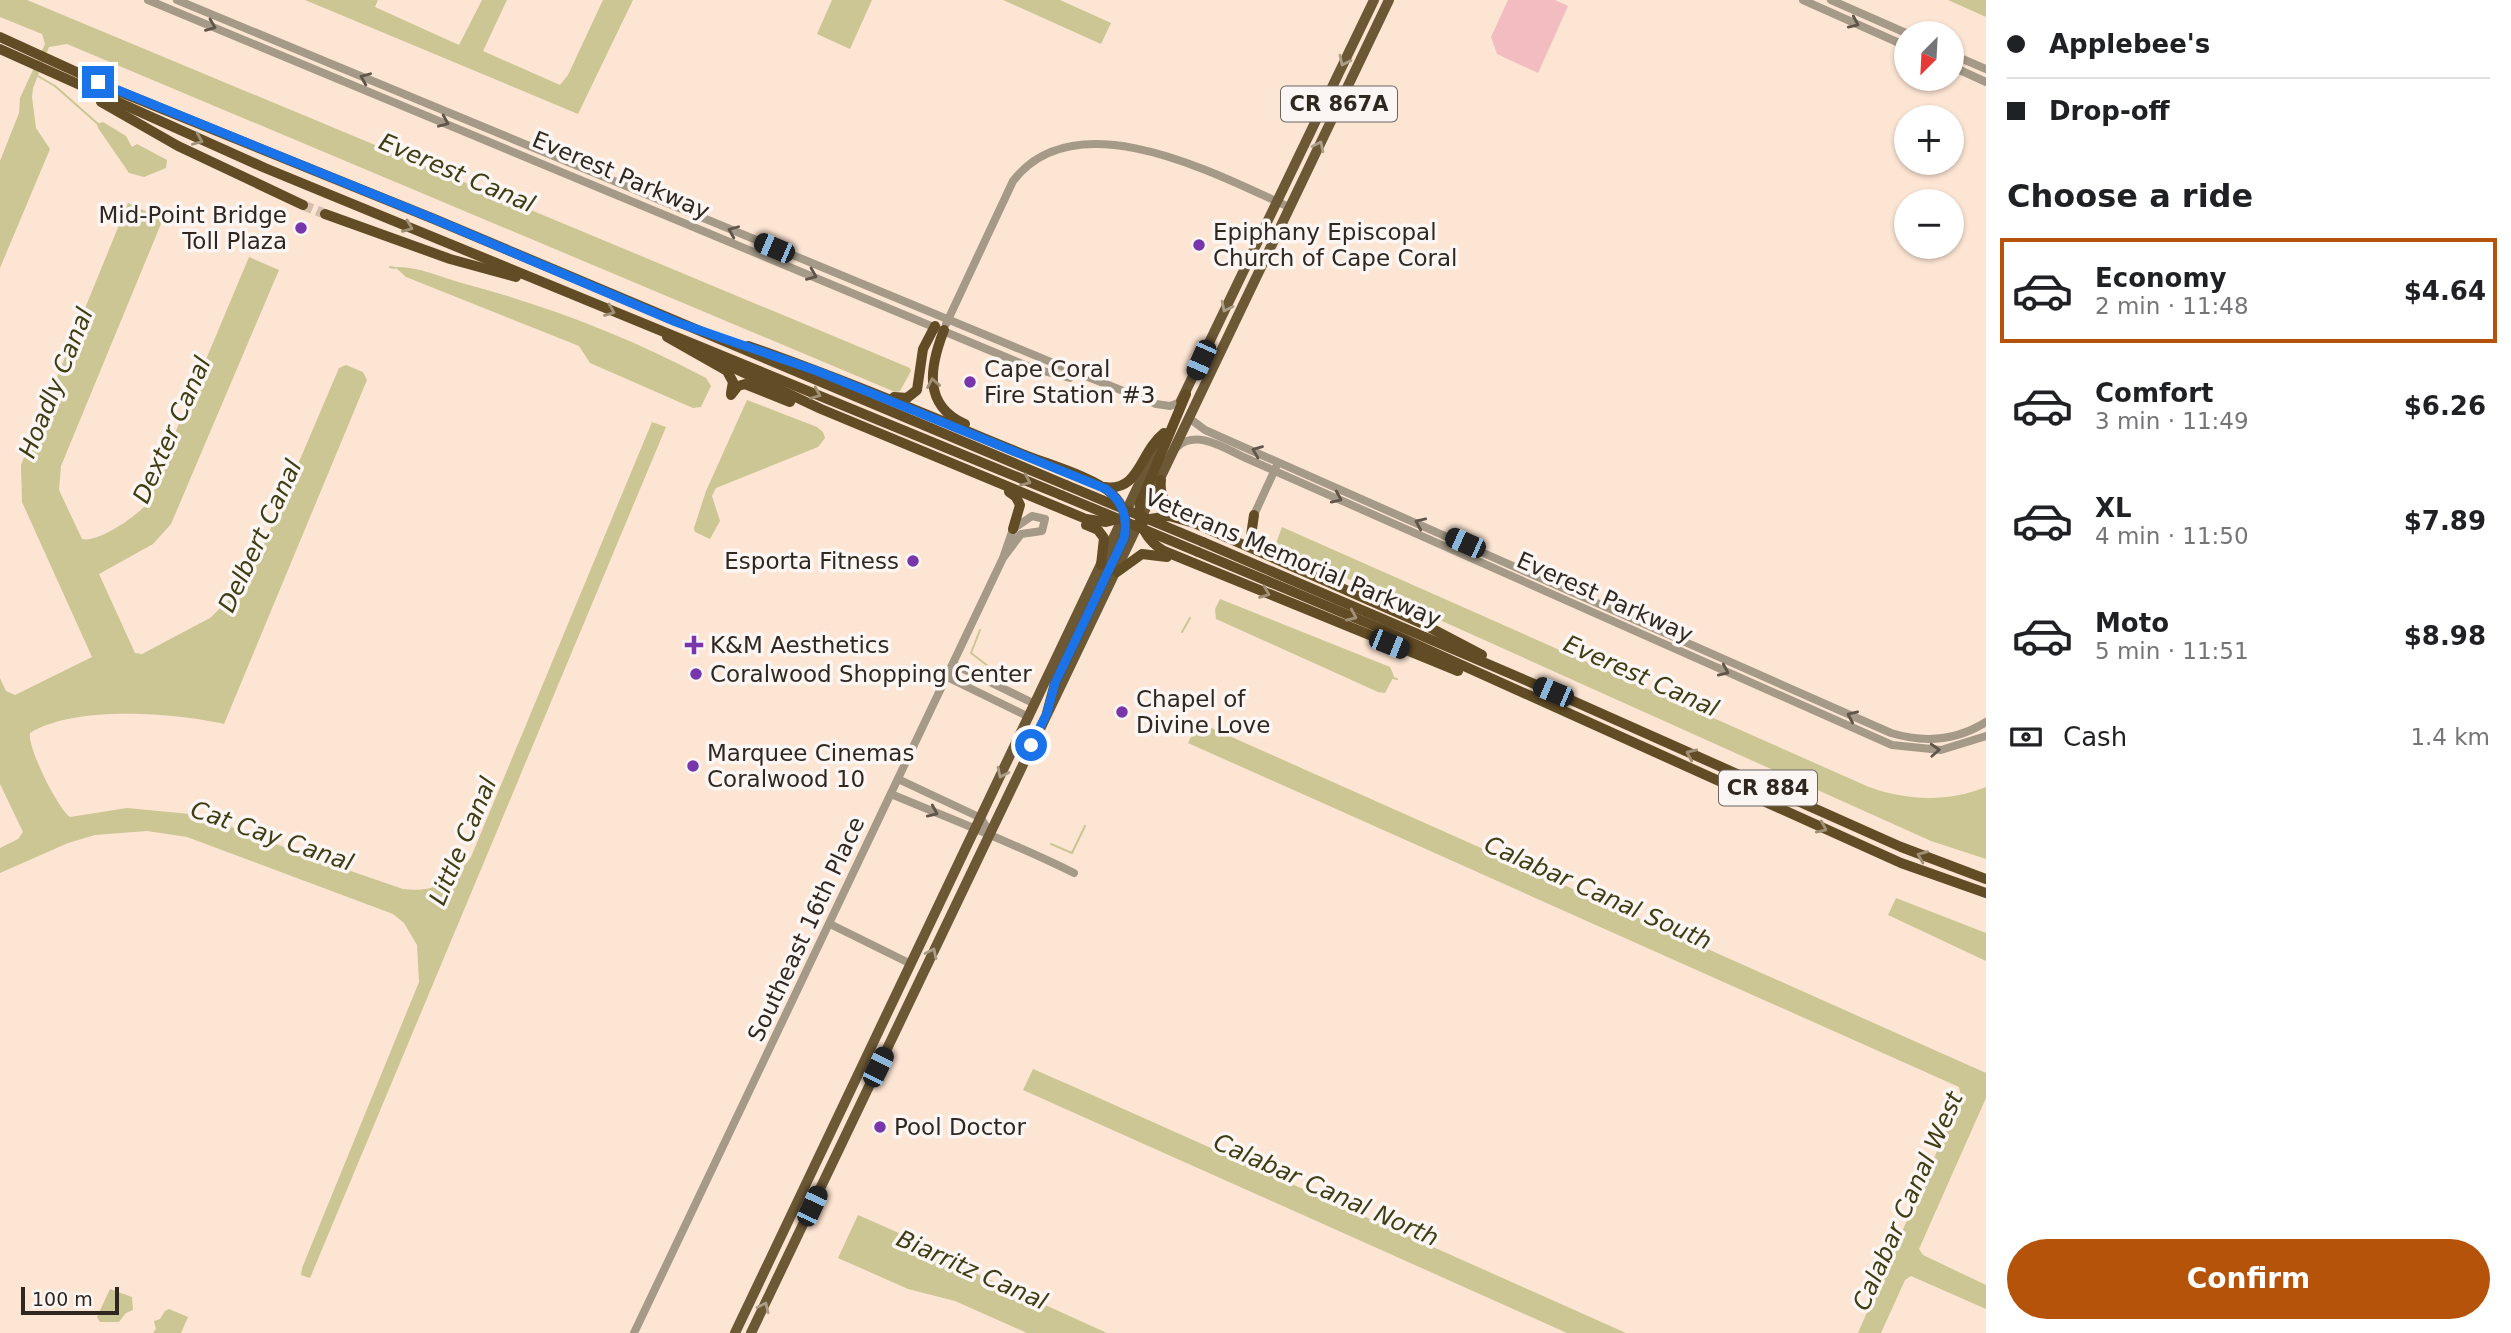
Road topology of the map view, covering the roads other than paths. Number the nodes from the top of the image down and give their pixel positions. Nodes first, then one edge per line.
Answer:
1 (148, 0) edge
2 (177, 0) edge
3 (1374, 0) edge
4 (1389, 0) edge
5 (1803, 0) edge
6 (1831, 0) edge
7 (1894, 28) edge
8 (0, 37) edge
9 (1894, 41) edge
10 (0, 49) edge
11 (32, 58) junction
12 (1964, 60) edge
13 (49, 66) junction
14 (1986, 69) edge
15 (1964, 72) edge
16 (1986, 82) edge
17 (425, 103) junction
18 (421, 112) junction
19 (619, 183) junction
20 (615, 193) junction
21 (1276, 201) junction
22 (303, 205) tunnel mouth
23 (1289, 207) junction
24 (682, 210) junction
25 (325, 214) tunnel mouth
26 (678, 219) junction
27 (774, 248) junction
28 (769, 258) junction
29 (582, 299) junction
30 (639, 322) junction
31 (676, 322) junction
32 (942, 325) junction
33 (667, 337) junction
34 (841, 380) junction
35 (1183, 398) junction
36 (1189, 418) junction
37 (1164, 433) junction
38 (895, 440) junction
39 (1176, 449) junction
40 (1279, 460) junction
41 (947, 461) junction
42 (1275, 470) junction
43 (1065, 472) junction
44 (1078, 477) junction
45 (1161, 480) junction
46 (1099, 486) junction
47 (1064, 490) junction
48 (1024, 494) junction
49 (1059, 508) junction
50 (1254, 515) junction
51 (1140, 519) junction
52 (1123, 522) junction
53 (1194, 523) junction
54 (1207, 529) junction
55 (1013, 530) junction
56 (1220, 535) junction
57 (1201, 547) junction
58 (1490, 554) junction
59 (1272, 557) junction
60 (1003, 558) junction
61 (1485, 564) junction
62 (1101, 565) junction
63 (1202, 567) junction
64 (1117, 572) junction
65 (953, 664) junction
66 (947, 677) junction
67 (1553, 692) junction
68 (1035, 704) junction
69 (1047, 713) junction
70 (1029, 717) junction
71 (1580, 720) junction
72 (1986, 722) edge
73 (1986, 736) edge
74 (898, 779) junction
75 (891, 794) junction
76 (981, 818) junction
77 (975, 830) junction
78 (990, 833) junction
79 (1074, 873) dead end
80 (1986, 878) edge
81 (1986, 893) edge
82 (830, 924) junction
83 (911, 964) junction
84 (894, 1032) junction
85 (854, 1083) junction
86 (836, 1155) junction
87 (634, 1333) edge
88 (735, 1333) edge
89 (751, 1333) edge

1 -> 18 street, Everest Parkway
17 -> 2 street, Everest Parkway
3 -> 21 main road, CR 867A
23 -> 4 main road, CR 867A
5 -> 9 street
6 - 7 street
8 - 11 highway, Veterans Memorial Parkway / CR 884
10 - 11 highway, Veterans Memorial Parkway / CR 884
11 - 13 highway, Veterans Memorial Parkway / CR 884
12 - 14 street
13 - 22 highway, Veterans Memorial Parkway / CR 884
13 -> 29 highway, Veterans Memorial Parkway
13 - 31 highway, Veterans Memorial Parkway / CR 884
15 - 16 street
17 - 18 street
17 - 19 street, Everest Parkway
18 -> 20 street, Everest Parkway
19 - 20 street
19 - 24 street, Everest Parkway
20 - 26 street, Everest Parkway
21 - 23 street
21 - 32 street
21 -> 35 main road, CR 867A
23 - 36 main road, CR 867A
24 - 26 street
27 -> 24 street, Everest Parkway
25 - 29 highway, Veterans Memorial Parkway / CR 884
26 - 28 street, Everest Parkway
27 - 28 street
27 - 32 street, Everest Parkway
28 -> 32 street, Everest Parkway
29 -> 30 highway, Veterans Memorial Parkway / CR 884
30 - 33 highway
30 -> 47 highway, Veterans Memorial Parkway / CR 884
31 - 34 highway
31 - 47 highway, Veterans Memorial Parkway / CR 884
32 - 34 highway
32 - 35 street, Everest Parkway
43 -> 32 highway
33 - 38 highway
33 - 38 highway
34 - 43 highway
35 - 37 main road, CR 867A
35 - 51 highway
36 - 39 main road, CR 867A
40 -> 36 street, Everest Parkway
37 - 46 highway
37 - 52 main road, CR 867A
38 - 41 highway
39 - 42 street, Everest Parkway
39 - 45 main road, CR 867A
40 - 42 street
58 -> 40 street, Everest Parkway
41 - 48 highway
41 - 55 highway
42 - 50 street
42 -> 61 street, Everest Parkway
43 - 44 highway
44 - 46 highway
44 - 49 highway
45 - 51 main road, CR 867A
45 - 53 highway
46 - 52 highway
47 - 57 highway, Veterans Memorial Parkway / CR 884, bridge
48 - 49 highway
48 - 62 highway
49 - 52 highway
50 - 56 highway
50 - 59 highway
51 - 52 highway
51 - 53 highway
51 - 63 highway
51 - 64 main road, CR 867A
52 - 62 main road, CR 867A
52 - 69 highway
53 - 54 highway
54 - 56 highway
54 - 63 highway
55 - 60 street
55 - 60 street, Southeast 16th Place
56 - 59 highway
57 - 67 highway, Veterans Memorial Parkway / CR 884
57 -> 71 highway, Veterans Memorial Parkway / CR 884
58 - 61 street
72 -> 58 street, Everest Parkway
59 - 67 highway
60 - 65 street, Southeast 16th Place
61 -> 73 street, Everest Parkway
62 - 68 main road, CR 867A
63 - 64 highway
63 -> 71 highway
64 - 69 main road, CR 867A
65 - 66 street, Southeast 16th Place
65 - 68 street
66 - 70 street
66 - 74 street, Southeast 16th Place
80 -> 67 highway, Veterans Memorial Parkway / CR 884
68 - 70 main road, CR 867A
69 - 78 main road, CR 867A
70 -> 76 main road, CR 867A
71 -> 81 highway, Veterans Memorial Parkway / CR 884
74 - 75 street, Southeast 16th Place
74 - 76 street
75 -> 77 street
75 - 82 street, Southeast 16th Place
76 - 77 main road, CR 867A
76 - 78 street
77 - 78 street
77 - 83 main road, CR 867A
78 - 79 street
84 -> 78 main road, CR 867A
82 - 83 street
82 - 87 street, Southeast 16th Place
83 - 84 main road
83 - 85 main road, CR 867A
84 - 86 main road, CR 867A
85 - 86 main road
85 - 88 main road, CR 867A
89 -> 86 main road, CR 867A

